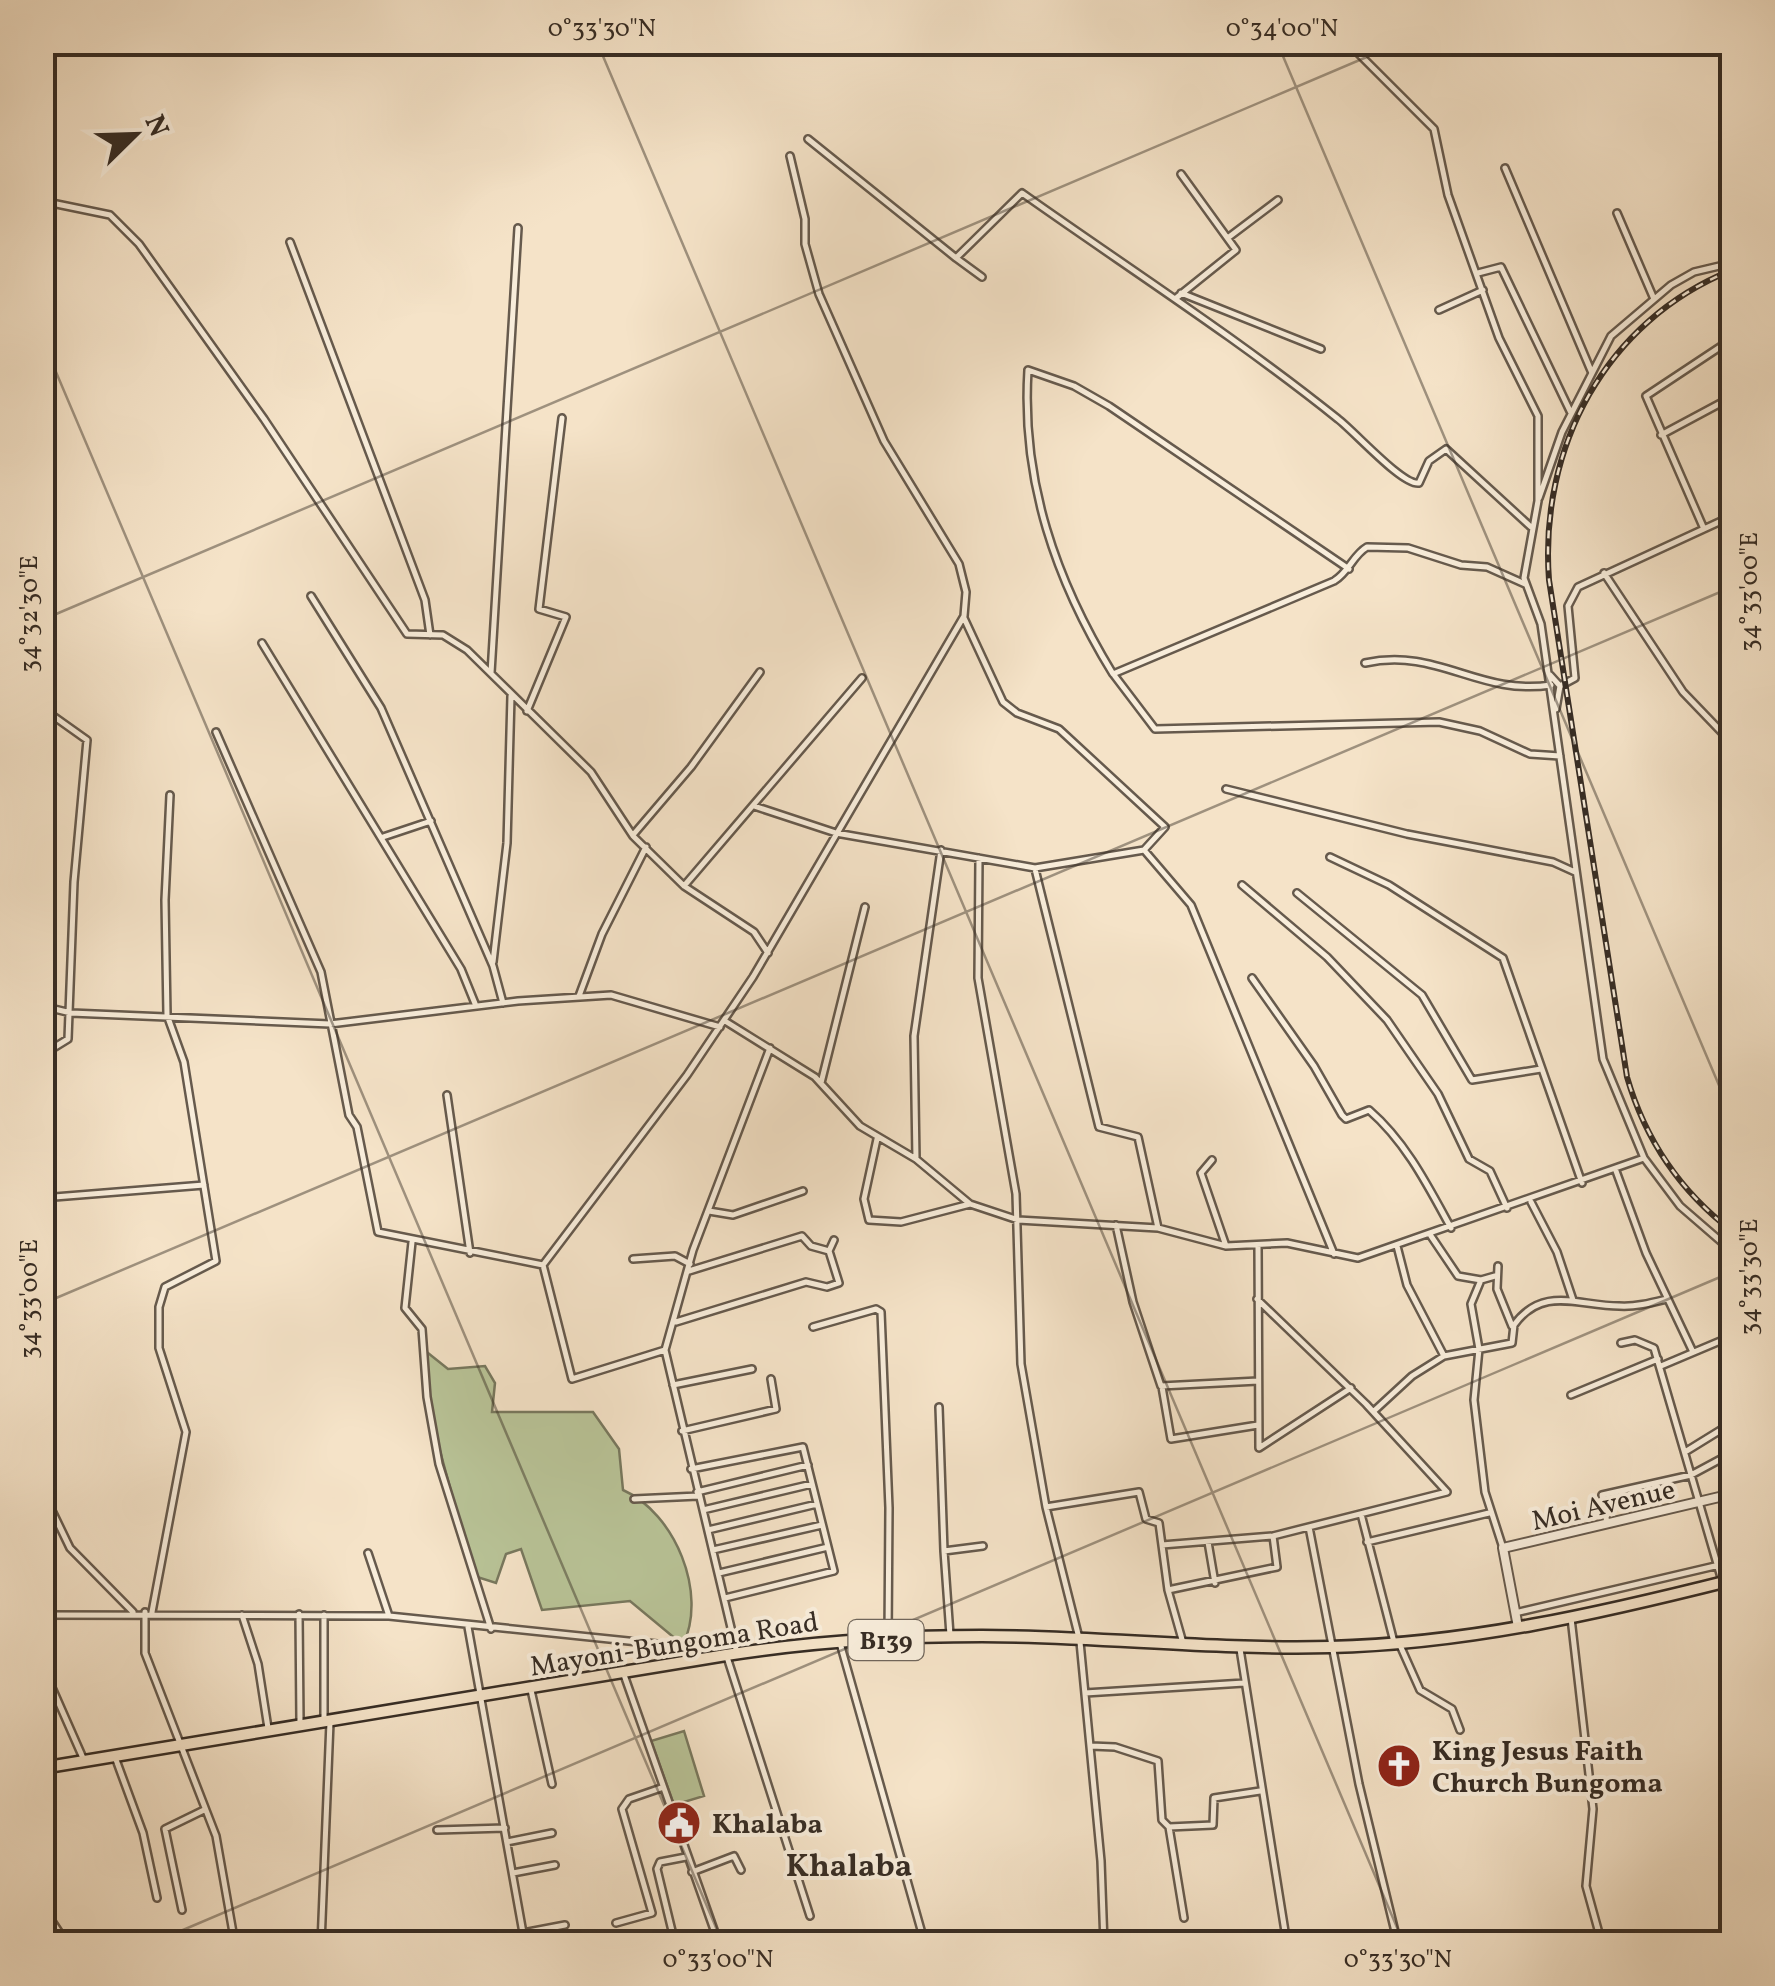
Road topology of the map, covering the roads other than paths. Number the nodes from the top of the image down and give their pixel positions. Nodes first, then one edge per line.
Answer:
1 (1347, 42) edge
2 (808, 139) dead end
3 (790, 156) dead end
4 (1729, 161) dead end
5 (1506, 168) dead end
6 (1181, 174) dead end
7 (1732, 178) edge
8 (1278, 200) dead end
9 (42, 201) edge
10 (1617, 213) dead end
11 (518, 228) dead end
12 (1228, 237) junction
13 (290, 242) dead end
14 (956, 258) junction
15 (1732, 263) edge
16 (1478, 273) junction
17 (982, 277) dead end
18 (1483, 290) junction
19 (1182, 293) junction
20 (1175, 298) junction
21 (1654, 299) junction
22 (1438, 310) dead end
23 (1732, 339) edge
24 (1321, 349) dead end
25 (1592, 373) junction
26 (1732, 397) edge
27 (1571, 413) junction
28 (562, 418) dead end
29 (1660, 435) junction
30 (1538, 500) junction
31 (1732, 516) edge
32 (1531, 527) junction
33 (1704, 528) junction
34 (1349, 569) junction
35 (1604, 573) junction
36 (1525, 584) junction
37 (310, 596) dead end
38 (964, 616) junction
39 (430, 635) junction
40 (262, 644) dead end
41 (1365, 663) dead end
42 (760, 672) dead end
43 (491, 673) junction
44 (1113, 674) junction
45 (1549, 675) junction
46 (862, 678) dead end
47 (1551, 685) junction
48 (1560, 686) junction
49 (510, 696) junction
50 (42, 708) edge
51 (527, 711) junction
52 (1555, 712) junction
53 (216, 732) dead end
54 (1732, 744) edge
55 (1560, 756) junction
56 (1226, 789) dead end
57 (170, 795) dead end
58 (754, 806) junction
59 (431, 821) junction
60 (836, 833) junction
61 (633, 836) junction
62 (383, 837) junction
63 (646, 846) junction
64 (941, 849) junction
65 (1144, 850) junction
66 (1330, 857) dead end
67 (980, 858) junction
68 (1035, 868) junction
69 (1576, 872) junction
70 (1242, 885) dead end
71 (684, 886) junction
72 (1297, 893) dead end
73 (865, 908) dead end
74 (768, 953) junction
75 (493, 966) junction
76 (1252, 978) dead end
77 (579, 996) junction
78 (503, 1003) junction
79 (42, 1006) edge
80 (476, 1006) junction
81 (70, 1013) junction
82 (167, 1015) junction
83 (724, 1020) junction
84 (330, 1024) junction
85 (720, 1028) junction
86 (770, 1048) junction
87 (42, 1055) edge
88 (1541, 1068) junction
89 (821, 1083) junction
90 (447, 1095) dead end
91 (877, 1139) junction
92 (1644, 1158) junction
93 (916, 1160) junction
94 (1212, 1160) dead end
95 (1616, 1170) junction
96 (1582, 1183) junction
97 (204, 1185) junction
98 (803, 1190) dead end
99 (42, 1198) edge
100 (1530, 1201) junction
101 (970, 1204) junction
102 (1507, 1208) junction
103 (709, 1211) junction
104 (1018, 1220) junction
105 (1116, 1225) junction
106 (1158, 1228) junction
107 (1451, 1228) junction
108 (1431, 1235) junction
109 (834, 1240) dead end
110 (412, 1241) junction
111 (1258, 1245) junction
112 (1226, 1246) junction
113 (1397, 1246) junction
114 (830, 1251) junction
115 (1732, 1251) edge
116 (470, 1253) junction
117 (1334, 1254) junction
118 (633, 1258) dead end
119 (542, 1265) junction
120 (1498, 1266) dead end
121 (689, 1268) junction
122 (1495, 1276) junction
123 (1481, 1280) junction
124 (1257, 1299) junction
125 (1667, 1299) junction
126 (1573, 1300) junction
127 (675, 1322) junction
128 (813, 1327) dead end
129 (1513, 1329) junction
130 (1732, 1336) edge
131 (1621, 1343) dead end
132 (1479, 1349) junction
133 (665, 1350) junction
134 (1693, 1352) junction
135 (1444, 1356) junction
136 (1660, 1362) junction
137 (752, 1369) dead end
138 (771, 1379) dead end
139 (1258, 1381) junction
140 (673, 1385) junction
141 (1162, 1387) junction
142 (1351, 1388) junction
143 (1571, 1395) dead end
144 (939, 1407) dead end
145 (1374, 1411) junction
146 (1732, 1423) edge
147 (1258, 1425) junction
148 (682, 1431) junction
149 (1685, 1452) junction
150 (1732, 1453) edge
151 (808, 1465) junction
152 (691, 1469) junction
153 (1691, 1475) junction
154 (812, 1484) junction
155 (42, 1490) edge
156 (698, 1494) junction
157 (1732, 1494) edge
158 (634, 1499) dead end
159 (817, 1504) junction
160 (1700, 1506) junction
161 (1046, 1507) junction
162 (702, 1510) junction
163 (1489, 1513) junction
164 (1361, 1514) junction
165 (822, 1525) junction
166 (1308, 1526) junction
167 (1608, 1526) junction
168 (707, 1531) junction
169 (1273, 1536) junction
170 (1208, 1542) junction
171 (1367, 1542) junction
172 (983, 1546) dead end
173 (1162, 1546) junction
174 (828, 1547) junction
175 (1503, 1548) junction
176 (712, 1550) junction
177 (944, 1551) junction
178 (368, 1553) dead end
179 (1732, 1562) edge
180 (1716, 1566) junction
181 (717, 1573) junction
182 (1727, 1582) edge
183 (1215, 1583) junction
184 (1168, 1590) junction
185 (724, 1598) junction
186 (134, 1612) junction
187 (148, 1612) junction
188 (1515, 1612) junction
189 (299, 1614) junction
190 (42, 1615) edge
191 (242, 1615) junction
192 (324, 1615) junction
193 (388, 1616) junction
194 (1732, 1616) edge
195 (1570, 1618) junction
196 (468, 1627) junction
197 (1518, 1627) junction
198 (490, 1629) junction
199 (950, 1638) junction
200 (888, 1640) junction
201 (839, 1641) junction
202 (1080, 1642) junction
203 (1396, 1643) junction
204 (1184, 1646) junction
205 (1240, 1646) junction
206 (1334, 1647) junction
207 (733, 1650) junction
208 (42, 1665) edge
209 (624, 1672) junction
210 (1244, 1683) junction
211 (530, 1687) junction
212 (1085, 1693) junction
213 (480, 1696) junction
214 (327, 1722) junction
215 (300, 1725) junction
216 (1460, 1730) dead end
217 (268, 1731) junction
218 (182, 1746) junction
219 (1091, 1746) junction
220 (115, 1757) junction
221 (84, 1761) junction
222 (42, 1768) edge
223 (552, 1784) dead end
224 (662, 1788) junction
225 (1260, 1791) junction
226 (204, 1810) junction
227 (1170, 1827) junction
228 (505, 1828) junction
229 (437, 1830) dead end
230 (552, 1833) dead end
231 (507, 1842) junction
232 (686, 1857) junction
233 (555, 1865) dead end
234 (742, 1870) dead end
235 (692, 1872) junction
236 (513, 1873) junction
237 (157, 1898) dead end
238 (42, 1906) edge
239 (182, 1910) dead end
240 (810, 1916) dead end
241 (1184, 1918) dead end
242 (616, 1923) dead end
243 (565, 1925) dead end
244 (400, 1934) dead end
245 (673, 1935) dead end
246 (575, 1936) dead end
247 (524, 1938) edge
248 (67, 1944) edge
249 (235, 1944) edge
250 (321, 1944) edge
251 (400, 1944) edge
252 (460, 1944) edge
253 (484, 1944) edge
254 (544, 1944) edge
255 (719, 1944) edge
256 (925, 1944) edge
257 (1104, 1944) edge
258 (1287, 1944) edge
259 (1398, 1944) edge
260 (1602, 1944) edge

1 - 16 street
2 - 14 street
3 - 38 street
4 - 7 street
5 - 25 street
6 - 12 street
8 - 12 street
9 - 39 street
10 - 21 street
11 - 43 street
12 - 19 street
13 - 39 street
14 - 17 street
14 - 20 street
15 - 21 street
16 - 18 street
16 - 27 street
18 - 22 street
18 - 30 street
19 - 20 street
19 - 24 street
20 - 32 street
21 - 25 street
23 - 29 street
25 - 27 street
26 - 29 street
27 - 30 street
28 - 51 street
29 - 33 street
30 - 32 street
31 - 33 street
32 - 36 street
33 - 35 street
34 - 36 street
34 - 44 street
34 - 44 street
35 - 48 street
35 - 54 street
36 - 45 street
37 - 59 street
38 - 60 street
38 - 65 street
39 - 43 street
40 - 62 street
41 - 47 street
42 - 61 street
43 - 49 street
44 - 55 street
45 - 47 street
45 - 48 street
46 - 58 street
47 - 52 street
48 - 52 street
49 - 51 street
49 - 75 street
50 - 81 street
51 - 61 street
52 - 55 street
53 - 84 street
55 - 69 street
56 - 69 street
57 - 82 street
58 - 60 street
58 - 71 street
59 - 62 street
59 - 75 street
60 - 64 street
60 - 74 street
61 - 63 street
62 - 80 street
63 - 71 street
63 - 77 street
64 - 67 street
64 - 93 street
65 - 68 street
65 - 117 street
66 - 88 street
67 - 68 street
67 - 104 street
68 - 106 street
69 - 92 street
70 - 102 street
71 - 74 street
72 - 88 street
73 - 89 street
74 - 83 street
75 - 78 street
76 - 107 street
77 - 78 street
77 - 85 street
78 - 80 street
79 - 81 street
80 - 84 street
81 - 82 street
81 - 87 street
82 - 84 street
82 - 97 street
83 - 85 street
83 - 86 street
84 - 110 street
85 - 119 street
86 - 89 street
86 - 103 street
88 - 96 street
89 - 91 street
90 - 116 street
91 - 93 street
91 - 101 street
92 - 95 street
92 - 115 street
93 - 101 street
94 - 112 street
95 - 96 street
95 - 125 street
96 - 100 street
97 - 99 street
97 - 187 street
98 - 103 street
100 - 102 street
100 - 126 street
101 - 104 street
102 - 107 street
103 - 121 street
104 - 105 street
104 - 161 street
105 - 106 street
105 - 141 street
106 - 112 street
107 - 108 street
108 - 113 street
108 - 123 street
109 - 114 street
110 - 116 street
110 - 198 street
111 - 112 street
111 - 117 street
111 - 124 street
113 - 117 street
113 - 135 street
114 - 121 street
114 - 127 street
116 - 119 street
118 - 121 street
119 - 133 street
120 - 122 street
121 - 127 street
122 - 123 street
122 - 129 street
123 - 132 street
124 - 139 street
124 - 142 street
125 - 126 street
125 - 134 street
126 - 129 street
127 - 133 street
128 - 200 street
129 - 132 street
130 - 134 street
131 - 136 street
132 - 135 street
132 - 163 street
133 - 140 street
134 - 136 street
135 - 145 street
136 - 143 street
136 - 149 street
137 - 140 street
138 - 148 street
139 - 141 street
139 - 147 street
140 - 148 street
141 - 147 street
142 - 145 street
142 - 147 street
144 - 177 street
145 - 164 street
146 - 149 street
148 - 152 street
149 - 153 street
150 - 153 street
151 - 152 street
151 - 154 street
151 - 156 street
152 - 156 street
153 - 160 street
153 - 167 street
154 - 159 street
154 - 162 street
155 - 186 street
156 - 158 street
156 - 162 street
157 - 160 street, Moi Avenue
159 - 165 street
159 - 168 street
160 - 167 street, Moi Avenue
160 - 180 street
161 - 173 street
161 - 202 street
162 - 168 street
163 - 171 street
163 - 175 street
164 - 166 street
164 - 171 street
165 - 174 street
165 - 176 street
166 - 169 street
166 - 206 street
167 - 175 street, Moi Avenue
168 - 176 street
169 - 170 street
169 - 183 street
170 - 173 street
170 - 183 street
171 - 203 street
172 - 177 street
173 - 184 street
174 - 181 street
174 - 185 street
175 - 188 street, Moi Avenue
176 - 181 street
177 - 199 street
178 - 193 street
179 - 180 street
180 - 182 street
180 - 188 street
181 - 185 street
182 - 194 street
182 - 195 main road, Mayoni-Bungoma Road / B139
183 - 184 street
184 - 204 street
185 - 207 street
186 - 187 street
186 - 190 street
187 - 191 street
187 - 218 street
188 - 197 street, Moi Avenue
189 - 191 street
189 - 192 street
189 - 215 street
191 - 217 street
192 - 193 street
192 - 214 street
193 - 196 street
195 - 197 main road, Mayoni-Bungoma Road / B139
195 - 260 street
196 - 198 street
196 - 213 street
197 - 203 main road, Mayoni-Bungoma Road / B139
198 - 207 street
199 - 200 main road, Mayoni-Bungoma Road / B139
199 - 202 main road, Mayoni-Bungoma Road / B139
200 - 201 main road, Mayoni-Bungoma Road / B139
201 - 207 main road, Mayoni-Bungoma Road / B139
201 - 256 street
202 - 204 main road, Mayoni-Bungoma Road / B139
202 - 212 street
203 - 206 main road, Mayoni-Bungoma Road / B139
203 - 216 street
204 - 205 main road, Mayoni-Bungoma Road / B139
205 - 206 main road, Mayoni-Bungoma Road / B139
205 - 210 street
206 - 259 street
207 - 209 main road, Mayoni-Bungoma Road / B139
207 - 240 street
208 - 221 street
209 - 211 main road, Mayoni-Bungoma Road / B139
209 - 224 street
210 - 212 street
210 - 225 street
211 - 213 main road, Mayoni-Bungoma Road / B139
211 - 223 street
212 - 219 street
213 - 214 main road, Mayoni-Bungoma Road / B139
213 - 228 street
214 - 215 main road, Mayoni-Bungoma Road / B139
214 - 250 street
215 - 217 main road, Mayoni-Bungoma Road / B139
217 - 218 main road, Mayoni-Bungoma Road / B139
218 - 220 main road, Mayoni-Bungoma Road / B139
218 - 226 street
219 - 227 street
219 - 257 street
220 - 221 main road, Mayoni-Bungoma Road / B139
220 - 237 street
221 - 222 main road, Mayoni-Bungoma Road / B139
224 - 232 street
224 - 242 street
225 - 227 street
225 - 258 street
226 - 239 street
226 - 249 street
227 - 241 street
228 - 229 street
228 - 231 street
230 - 231 street
231 - 236 street
232 - 235 street
232 - 245 street
233 - 236 street
234 - 235 street
235 - 255 street
236 - 247 street
238 - 248 street
243 - 247 street
244 - 251 street
246 - 254 street
247 - 253 street
252 - 253 street

